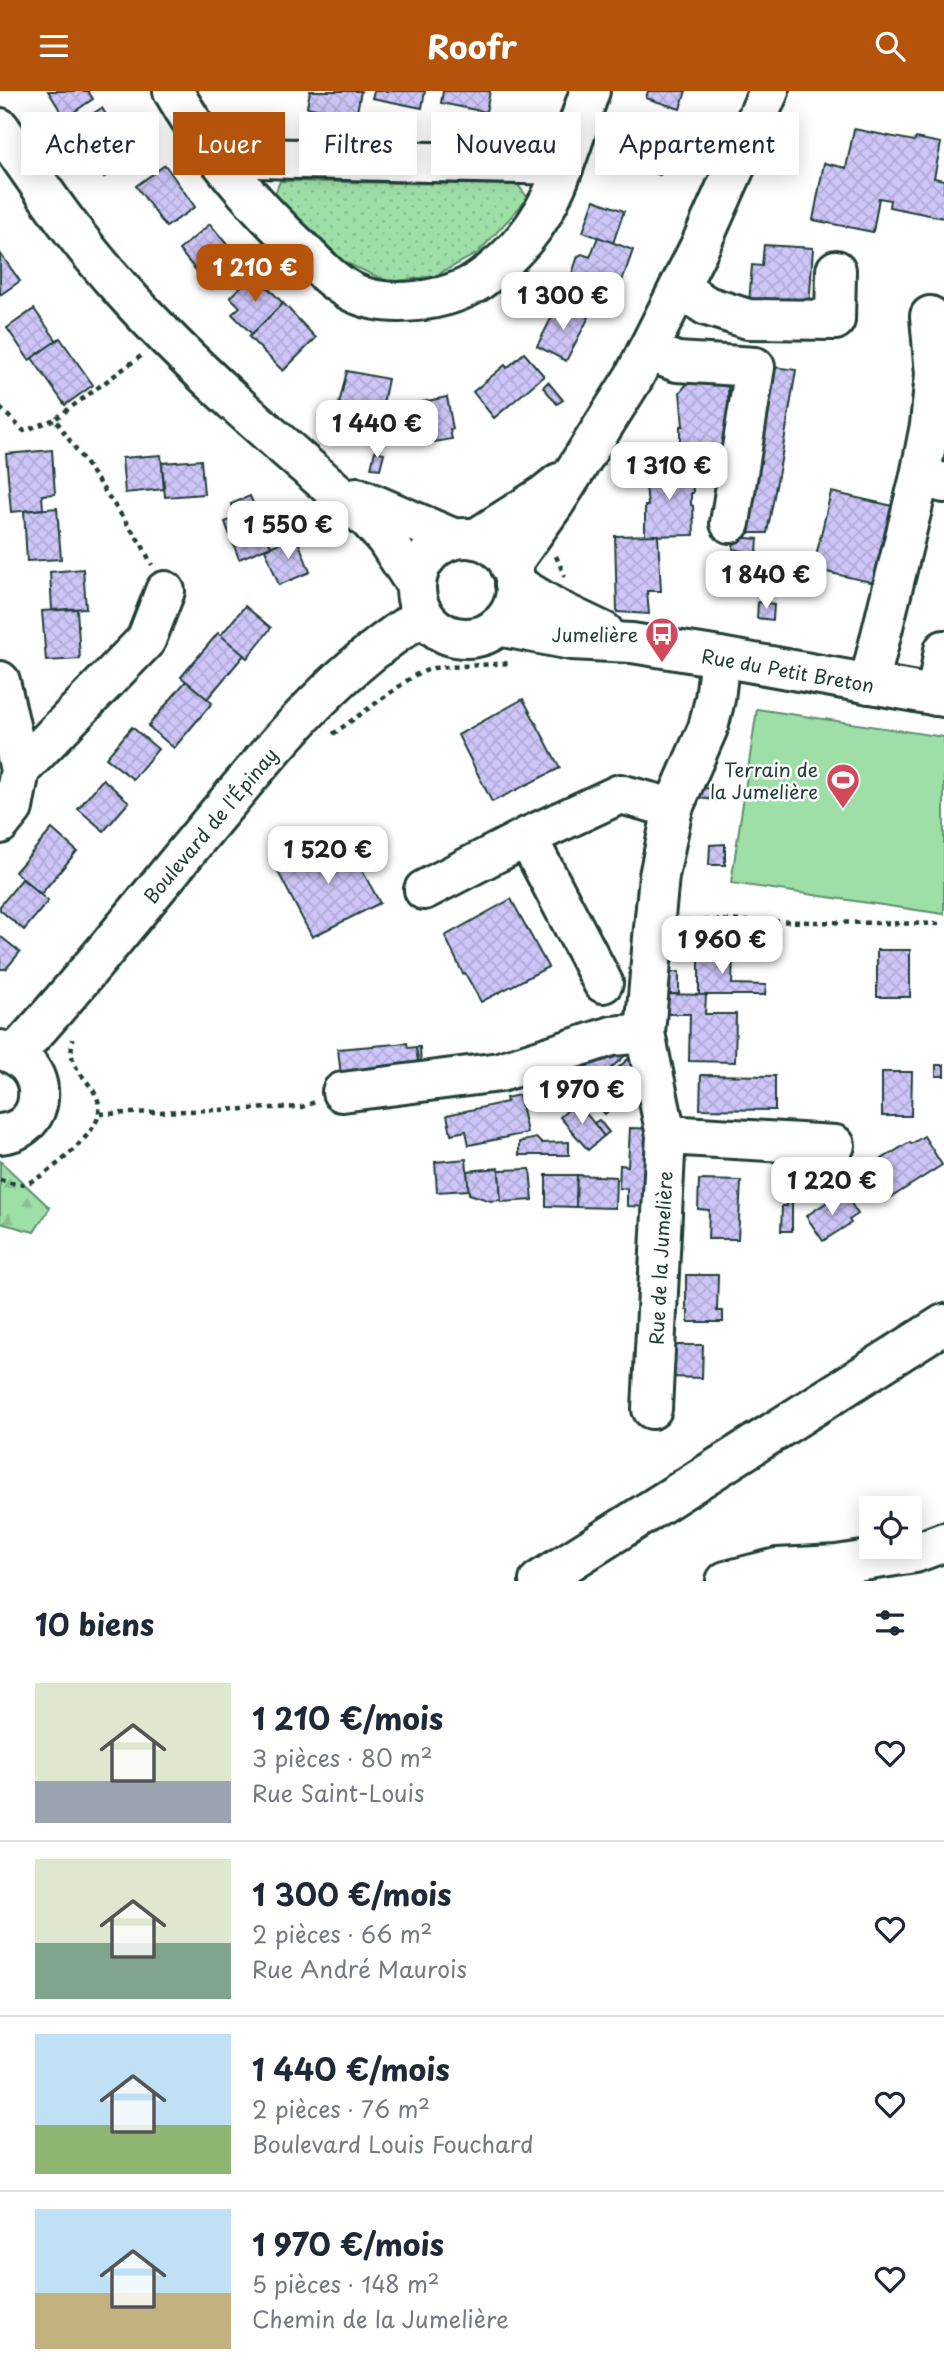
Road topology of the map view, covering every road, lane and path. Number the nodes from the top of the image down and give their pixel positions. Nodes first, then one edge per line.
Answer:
1 (173, 91) edge
2 (590, 91) edge
3 (769, 91) edge
4 (185, 112) edge
5 (581, 117) edge
6 (0, 128) edge
7 (285, 159) edge
8 (431, 162) edge
9 (232, 175) edge
10 (559, 175) edge
11 (836, 270) dead end
12 (679, 288) junction
13 (930, 316) dead end
14 (647, 351) junction
15 (146, 353) dead end
16 (0, 408) edge
17 (55, 419) junction
18 (574, 471) junction
19 (932, 479) edge
20 (327, 484) junction
21 (730, 523) dead end
22 (465, 539) junction
23 (513, 575) junction
24 (165, 591) joint
25 (420, 600) junction
26 (498, 626) junction
27 (632, 643) junction
28 (944, 650) edge
29 (720, 657) junction
30 (514, 663) dead end
31 (0, 681) edge
32 (869, 684) junction
33 (940, 697) edge
34 (324, 741) dead end
35 (20, 770) junction
36 (673, 809) junction
37 (0, 824) edge
38 (527, 837) junction
39 (424, 890) dead end
40 (655, 919) junction
41 (944, 924) edge
42 (603, 983) dead end
43 (74, 1033) dead end
44 (645, 1033) junction
45 (8, 1052) edge
46 (342, 1091) joint
47 (100, 1114) junction
48 (0, 1133) edge
49 (666, 1135) junction
50 (835, 1145) dead end
51 (0, 1180) edge
52 (944, 1324) edge
53 (652, 1409) dead end
54 (944, 1542) edge
55 (539, 1581) edge
56 (726, 1581) edge

1 - 4 street
2 - 5 street
3 - 12 street
6 - 20 street
7 - 8 street
9 - 10 street
11 - 12 street
12 - 14 street
13 - 19 street
14 - 18 street
14 - 21 street
15 - 17 path
16 - 17 path
17 - 24 path
18 - 22 street
18 - 23 street
19 - 32 street
20 - 22 street
20 - 25 street
22 - 23 street
22 - 25 street
23 - 26 street
23 - 27 street, Rue du Petit Breton
24 - 35 street
25 - 26 street
25 - 45 street, Boulevard de l'Épinay
26 - 27 street, Rue du Petit Breton
27 - 29 street, Rue du Petit Breton
28 - 33 street
29 - 32 street, Rue du Petit Breton
29 - 36 street, Rue de la Jumelière
30 - 34 path
31 - 35 street
32 - 33 street, Rue du Petit Breton
35 - 37 street
36 - 38 street
36 - 40 street, Rue de la Jumelière
38 - 39 street
38 - 42 street
40 - 41 path
40 - 44 street, Rue de la Jumelière
43 - 47 path
44 - 46 street
44 - 49 street, Rue de la Jumelière
45 - 48 street
46 - 47 path
47 - 51 path
49 - 50 street
49 - 53 street, Rue de la Jumelière
52 - 55 street
54 - 56 street

